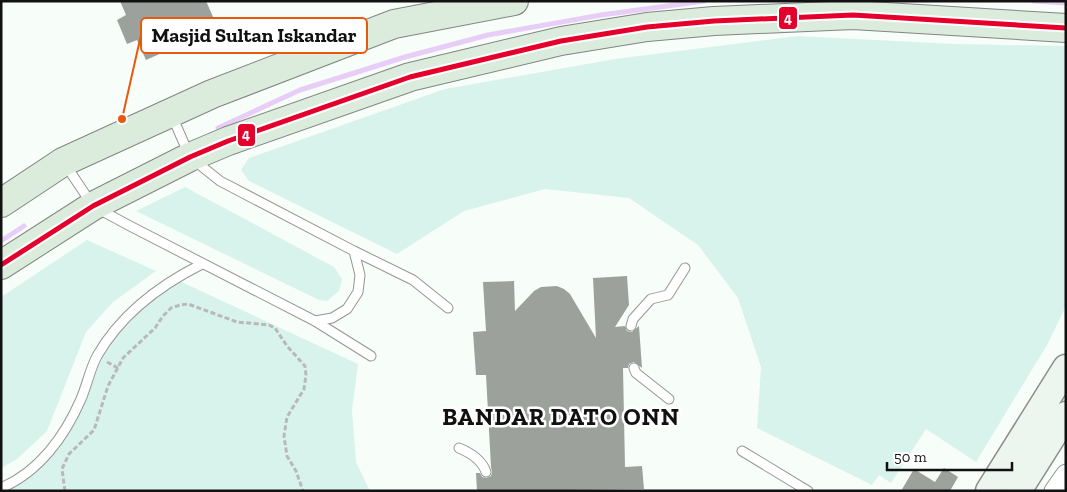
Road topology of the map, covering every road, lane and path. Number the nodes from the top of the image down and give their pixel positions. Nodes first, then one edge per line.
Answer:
1 (514, 1) edge
2 (1066, 28) edge
3 (171, 114) junction
4 (190, 157) junction
5 (63, 162) junction
6 (1, 203) edge
7 (93, 206) junction
8 (354, 251) junction
9 (202, 264) junction
10 (1, 266) edge
11 (685, 268) dead end
12 (448, 308) dead end
13 (315, 320) junction
14 (631, 326) dead end
15 (371, 356) dead end
16 (634, 368) dead end
17 (1064, 376) edge
18 (669, 399) dead end
19 (1066, 415) edge
20 (459, 448) dead end
21 (742, 451) dead end
22 (486, 472) dead end
23 (1066, 474) edge
24 (1, 488) edge
25 (802, 490) edge
26 (65, 491) edge
27 (303, 491) edge
28 (989, 491) edge
29 (1018, 491) edge
30 (1054, 491) edge

1 - 3 main road
2 - 4 main road
3 - 4 lane
3 - 5 main road
4 - 7 main road
4 - 8 lane
5 - 6 main road
5 - 7 lane
7 - 9 lane
7 - 10 main road
8 - 12 lane
8 - 13 lane
9 - 13 lane
9 - 24 lane
11 - 14 lane
13 - 15 lane
16 - 18 lane
17 - 28 main road
19 - 29 main road
20 - 22 lane
21 - 25 lane
23 - 30 street
26 - 27 path

